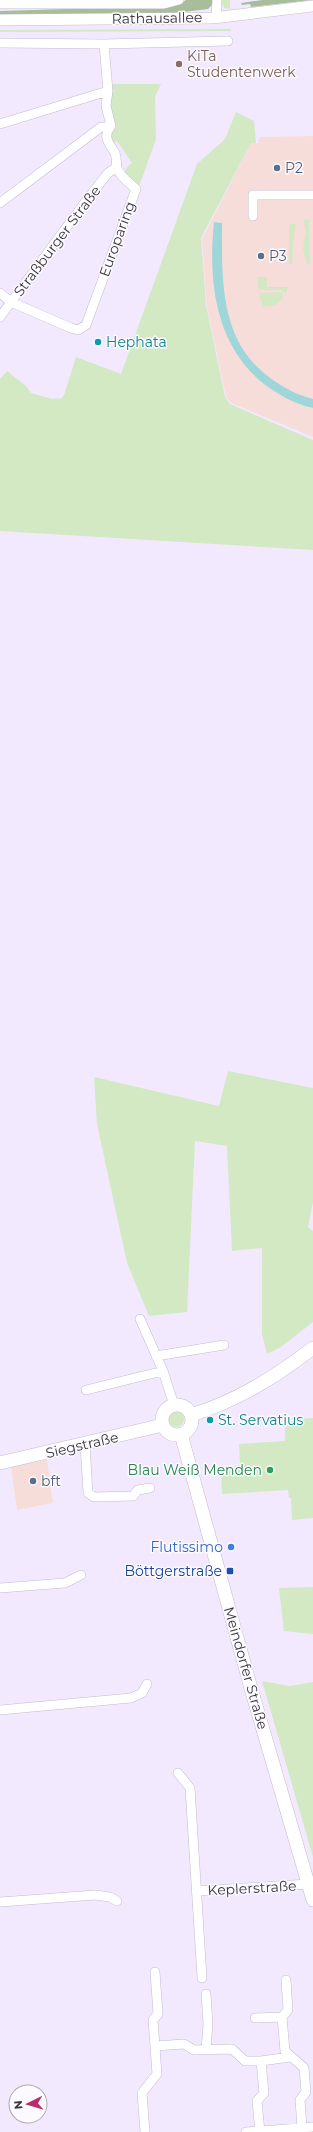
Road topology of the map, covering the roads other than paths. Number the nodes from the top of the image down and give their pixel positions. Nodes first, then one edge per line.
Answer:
1 (179, 0) edge
2 (217, 0) edge
3 (0, 4) edge
4 (313, 6) edge
5 (216, 17) junction
6 (0, 20) edge
7 (228, 41) dead end
8 (0, 43) edge
9 (104, 44) junction
10 (108, 91) junction
11 (0, 124) edge
12 (111, 126) junction
13 (117, 167) junction
14 (313, 195) edge
15 (0, 203) edge
16 (253, 216) dead end
17 (0, 293) edge
18 (11, 302) junction
19 (0, 317) edge
20 (140, 1319) dead end
21 (224, 1345) dead end
22 (313, 1348) edge
23 (156, 1356) junction
24 (163, 1372) junction
25 (86, 1390) dead end
26 (174, 1405) junction
27 (191, 1415) junction
28 (163, 1425) junction
29 (181, 1434) junction
30 (85, 1444) junction
31 (0, 1463) edge
32 (150, 1488) dead end
33 (81, 1575) dead end
34 (0, 1588) edge
35 (147, 1684) dead end
36 (0, 1710) edge
37 (178, 1772) dead end
38 (308, 1884) junction
39 (197, 1891) junction
40 (313, 1900) edge
41 (117, 1901) dead end
42 (0, 1902) edge
43 (155, 1972) dead end
44 (202, 1978) dead end
45 (286, 1980) dead end
46 (206, 1994) dead end
47 (282, 2017) junction
48 (255, 2018) dead end
49 (155, 2046) junction
50 (206, 2050) junction
51 (290, 2057) junction
52 (261, 2061) junction
53 (313, 2127) edge
54 (302, 2128) junction
55 (145, 2132) edge
56 (246, 2132) edge
57 (260, 2132) edge

1 - 3 street, Rathausallee
2 - 5 street
4 - 5 street, Rathausallee
5 - 6 street, Rathausallee
7 - 9 street
8 - 9 street
9 - 10 street, Europaring
10 - 11 street
10 - 12 street, Europaring
12 - 13 street, Europaring
12 - 15 street
13 - 18 street, Straßburger Straße
13 - 18 street, Europaring
14 - 16 street
17 - 18 street, Europaring
18 - 19 street, Straßburger Straße
20 - 23 street
21 - 23 street
22 - 27 main road
23 - 24 street
24 - 25 street
24 - 26 street
26 - 27 main road
26 - 28 main road
27 - 29 main road
28 - 29 main road
28 - 30 main road, Siegstraße
29 - 38 main road, Meindorfer Straße
30 - 31 main road, Siegstraße
30 - 32 street
33 - 34 street
35 - 36 street
37 - 39 street, Keplerstraße
38 - 39 street, Keplerstraße
38 - 40 main road, Meindorfer Straße
39 - 44 street, Keplerstraße
41 - 42 street
43 - 49 street
45 - 47 street
46 - 50 street
47 - 48 street
47 - 51 street
49 - 50 street
49 - 55 street
50 - 52 street
51 - 52 street
51 - 54 street
52 - 57 street
53 - 54 street
54 - 57 street
56 - 57 street

